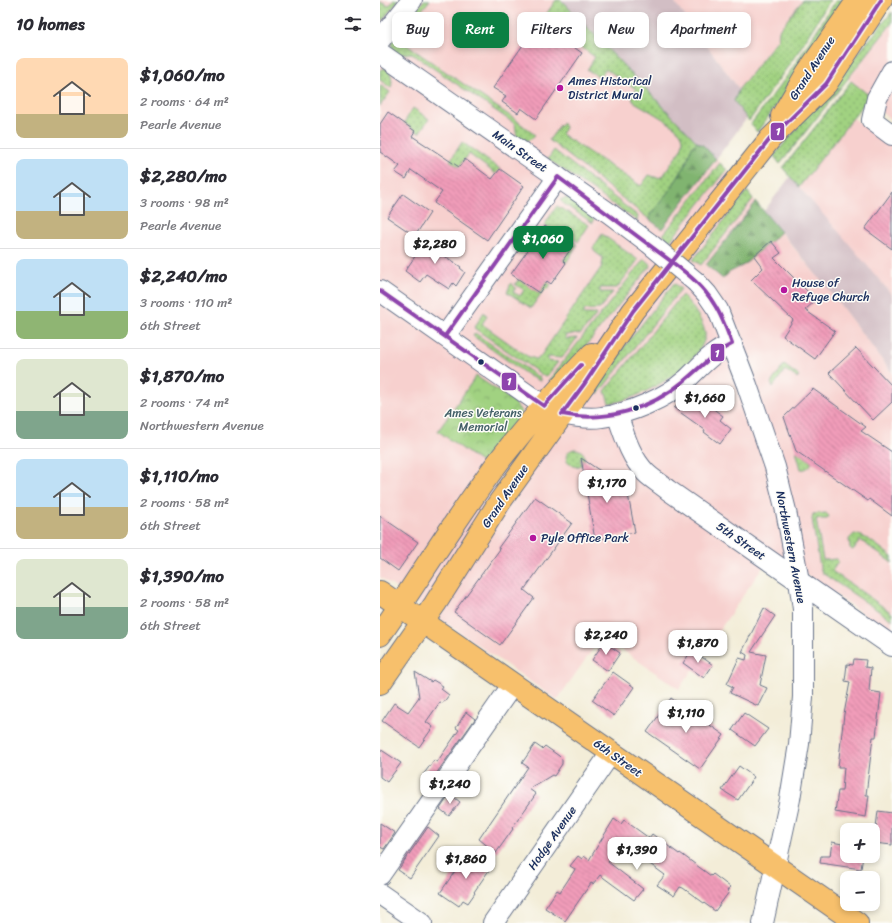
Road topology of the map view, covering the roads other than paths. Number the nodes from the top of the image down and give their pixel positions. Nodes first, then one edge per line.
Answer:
1 (412, 0) edge
2 (858, 0) edge
3 (881, 0) edge
4 (381, 53) edge
5 (892, 71) edge
6 (892, 135) edge
7 (770, 139) junction
8 (558, 177) junction
9 (696, 282) joint
10 (380, 291) edge
11 (445, 336) junction
12 (732, 344) junction
13 (553, 410) junction
14 (617, 414) junction
15 (799, 581) junction
16 (380, 592) edge
17 (400, 606) junction
18 (423, 622) junction
19 (380, 635) edge
20 (892, 646) edge
21 (380, 683) edge
22 (513, 684) junction
23 (611, 753) junction
24 (776, 867) junction
25 (380, 875) edge
26 (380, 894) edge
27 (422, 923) edge
28 (493, 923) edge
29 (763, 923) edge
30 (857, 923) edge

1 - 4 street
2 - 7 main road, Grand Avenue
3 - 7 main road, Grand Avenue
4 - 8 street, Main Street
5 - 6 street
7 - 13 main road, Grand Avenue
8 - 9 street, Main Street, bridge
8 - 11 street
9 - 12 street, Northwestern Avenue
10 - 11 street
11 - 13 street
12 - 14 street
12 - 15 street, Northwestern Avenue
13 - 14 street
13 - 17 main road, Grand Avenue
13 - 18 main road, Grand Avenue
14 - 15 street, 5th Street
15 - 20 street, 5th Street
15 - 24 street, Northwestern Avenue
16 - 17 main road, 6th Street
17 - 18 main road, 6th Street
17 - 19 main road, Grand Avenue
18 - 21 main road, Grand Avenue
18 - 22 main road, 6th Street
22 - 23 main road, 6th Street
22 - 25 street
23 - 24 main road, 6th Street
23 - 28 street, Hodge Avenue
24 - 29 street, Northwestern Avenue
24 - 30 main road, 6th Street
26 - 27 street

